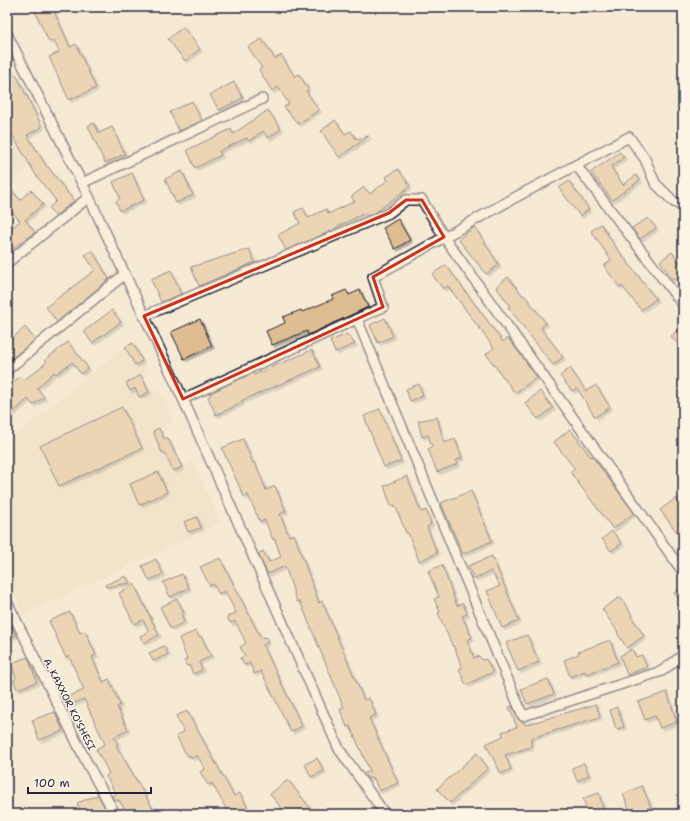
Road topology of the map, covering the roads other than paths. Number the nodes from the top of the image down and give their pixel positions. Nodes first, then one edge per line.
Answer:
1 (7, 34) edge
2 (262, 99) dead end
3 (576, 165) junction
4 (82, 183) junction
5 (89, 197) junction
6 (683, 206) edge
7 (444, 237) junction
8 (7, 263) edge
9 (125, 274) junction
10 (683, 305) edge
11 (144, 316) junction
12 (357, 319) junction
13 (7, 370) edge
14 (183, 399) junction
15 (683, 572) edge
16 (7, 602) edge
17 (683, 655) edge
18 (115, 814) edge
19 (385, 814) edge

1 - 4 street
2 - 4 street
3 - 6 street
3 - 7 street
3 - 10 street
4 - 5 street
5 - 8 street
5 - 9 street
7 - 11 street
7 - 12 street
7 - 15 street
9 - 11 street
9 - 13 street
11 - 14 street
12 - 14 street
12 - 17 street
14 - 19 street
16 - 18 street, A. KAXXOR KO'SHESI

